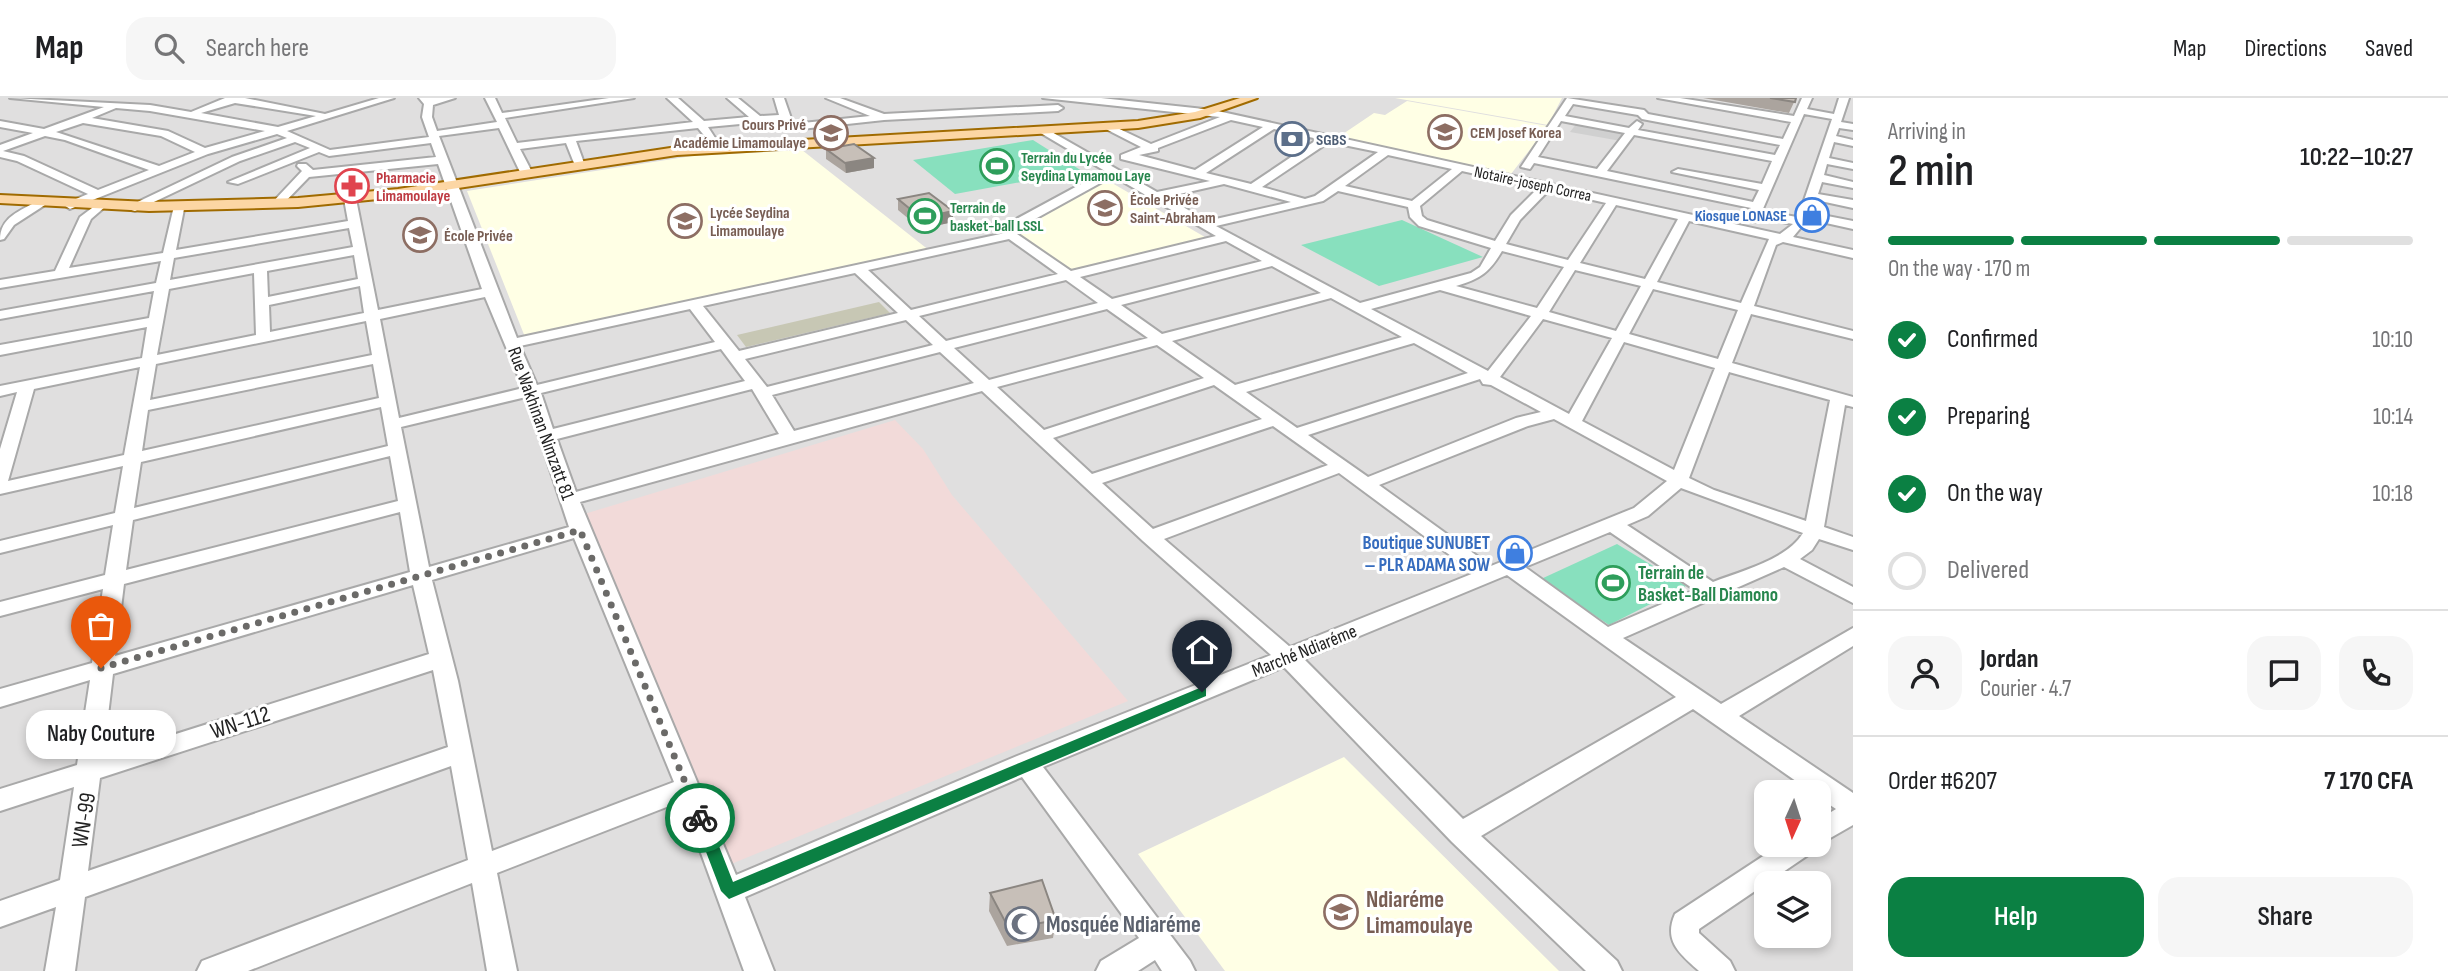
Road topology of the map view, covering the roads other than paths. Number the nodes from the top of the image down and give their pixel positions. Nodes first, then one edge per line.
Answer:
1 (136, 98) edge
2 (344, 98) edge
3 (389, 98) edge
4 (450, 98) edge
5 (491, 98) edge
6 (551, 98) edge
7 (629, 98) edge
8 (672, 98) edge
9 (732, 98) edge
10 (779, 98) edge
11 (831, 98) edge
12 (1049, 98) edge
13 (1178, 98) edge
14 (1251, 98) edge
15 (1662, 98) edge
16 (1807, 98) edge
17 (1844, 98) edge
18 (41, 99) edge
19 (233, 99) edge
20 (613, 99) edge
21 (1571, 99) edge
22 (427, 100) edge
23 (1097, 100) edge
24 (1136, 101) edge
25 (1060, 102) edge
26 (15, 103) edge
27 (1722, 103) edge
28 (362, 104) junction
29 (117, 106) junction
30 (556, 108) junction
31 (1166, 108) junction
32 (622, 110) dead end
33 (965, 113) junction
34 (1210, 113) junction
35 (1853, 113) edge
36 (190, 114) junction
37 (325, 114) junction
38 (1643, 115) junction
39 (1799, 116) junction
40 (784, 117) junction
41 (884, 117) junction
42 (1230, 117) junction
43 (1837, 117) junction
44 (563, 118) dead end
45 (1559, 118) junction
46 (78, 119) junction
47 (757, 119) junction
48 (502, 120) junction
49 (631, 120) dead end
50 (1129, 123) junction
51 (0, 124) edge
52 (701, 124) junction
53 (1105, 125) junction
54 (1272, 126) junction
55 (1853, 127) edge
56 (141, 128) junction
57 (1076, 128) junction
58 (1705, 128) junction
59 (276, 130) junction
60 (639, 130) junction
61 (1044, 130) junction
62 (1633, 131) junction
63 (44, 132) junction
64 (975, 133) junction
65 (572, 134) junction
66 (435, 136) junction
67 (889, 138) junction
68 (1327, 138) junction
69 (1829, 138) junction
70 (294, 139) junction
71 (1786, 143) junction
72 (1853, 143) edge
73 (516, 146) junction
74 (716, 147) junction
75 (1148, 147) junction
76 (0, 149) edge
77 (318, 149) junction
78 (1387, 151) junction
79 (204, 152) junction
80 (0, 154) edge
81 (1174, 154) dead end
82 (1129, 156) junction
83 (1685, 157) junction
84 (1532, 159) junction
85 (1779, 159) junction
86 (442, 160) junction
87 (1822, 160) junction
88 (1200, 161) dead end
89 (285, 162) junction
90 (579, 163) junction
91 (1213, 164) junction
92 (1853, 166) edge
93 (1461, 167) junction
94 (156, 169) junction
95 (1109, 169) junction
96 (526, 172) junction
97 (1600, 173) junction
98 (305, 174) junction
99 (1198, 174) junction
100 (1816, 177) junction
101 (1518, 180) junction
102 (1224, 181) junction
103 (234, 182) dead end
104 (1853, 185) edge
105 (452, 186) junction
106 (1547, 186) junction
107 (1336, 187) junction
108 (1253, 188) junction
109 (1669, 188) junction
110 (1765, 188) junction
111 (1156, 196) junction
112 (1811, 196) junction
113 (350, 198) junction
114 (0, 199) edge
115 (98, 200) junction
116 (1613, 201) junction
117 (1306, 202) junction
118 (42, 203) junction
119 (1853, 204) edge
120 (276, 205) junction
121 (1414, 205) junction
122 (131, 208) junction
123 (178, 209) junction
124 (1756, 209) junction
125 (1685, 217) junction
126 (1803, 219) junction
127 (355, 224) junction
128 (1205, 225) junction
129 (1853, 225) edge
130 (1011, 235) junction
131 (0, 236) edge
132 (1227, 237) junction
133 (1772, 238) junction
134 (1497, 246) junction
135 (360, 250) junction
136 (1853, 254) edge
137 (167, 256) junction
138 (1273, 262) junction
139 (1571, 265) junction
140 (858, 268) junction
141 (260, 269) junction
142 (60, 274) junction
143 (1071, 277) junction
144 (366, 281) junction
145 (0, 284) edge
146 (1648, 284) junction
147 (164, 285) junction
148 (1441, 286) junction
149 (490, 292) junction
150 (1332, 294) junction
151 (262, 302) junction
152 (694, 304) junction
153 (1111, 305) junction
154 (1357, 308) junction
155 (1744, 308) junction
156 (908, 314) junction
157 (1540, 314) junction
158 (0, 315) edge
159 (372, 316) junction
160 (158, 321) junction
161 (1853, 335) edge
162 (1617, 337) junction
163 (263, 338) junction
164 (1412, 339) junction
165 (1157, 340) junction
166 (513, 343) junction
167 (943, 347) junction
168 (0, 349) edge
169 (729, 350) junction
170 (380, 358) junction
171 (148, 361) junction
172 (1723, 366) junction
173 (1483, 378) junction
174 (1216, 379) junction
175 (27, 385) junction
176 (985, 387) junction
177 (760, 388) junction
178 (531, 389) junction
179 (0, 391) edge
180 (1232, 391) junction
181 (388, 401) junction
182 (1846, 401) edge
183 (140, 407) junction
184 (1555, 414) junction
185 (1275, 420) junction
186 (1573, 423) junction
187 (394, 424) junction
188 (1294, 434) junction
189 (548, 436) junction
190 (1042, 436) junction
191 (789, 437) junction
192 (399, 449) junction
193 (132, 459) junction
194 (1339, 467) junction
195 (0, 479) edge
196 (1092, 480) junction
197 (1679, 480) junction
198 (1366, 484) junction
199 (0, 488) edge
200 (570, 499) junction
201 (407, 504) junction
202 (122, 517) junction
203 (1612, 524) junction
204 (580, 530) junction
205 (1814, 531) junction
206 (1150, 537) junction
207 (1853, 544) edge
208 (0, 547) edge
209 (1785, 559) junction
210 (1499, 570) junction
211 (421, 576) junction
212 (116, 580) junction
213 (1711, 591) junction
214 (1853, 596) edge
215 (0, 609) edge
216 (1853, 636) edge
217 (1606, 637) junction
218 (1289, 657) junction
219 (441, 659) junction
220 (101, 668) junction
221 (0, 698) edge
222 (1693, 698) junction
223 (1720, 716) junction
224 (460, 753) junction
225 (1026, 763) junction
226 (91, 770) junction
227 (689, 787) junction
228 (0, 800) edge
229 (1853, 809) edge
230 (1831, 825) edge
231 (1461, 834) junction
232 (1782, 858) edge
233 (482, 866) junction
234 (73, 888) junction
235 (729, 891) junction
236 (0, 914) edge
237 (1160, 942) junction
238 (60, 971) edge
239 (212, 971) edge
240 (502, 971) edge
241 (759, 971) edge
242 (1111, 971) edge
243 (1180, 971) edge
244 (1607, 971) edge
245 (1720, 971) edge

1 - 29 street
2 - 28 street
3 - 28 street
4 - 22 street
5 - 48 street
6 - 30 street
7 - 20 street
8 - 52 street
9 - 47 street
10 - 40 street
11 - 41 street
12 - 25 street
13 - 31 street
14 - 34 main road
15 - 27 street
15 - 38 street
16 - 39 street
17 - 43 street
18 - 26 street
18 - 29 street
19 - 36 street
19 - 37 street
20 - 30 street
20 - 32 street
21 - 38 street
21 - 45 street
22 - 66 street, Rue Wakhinan Nimzatt 81
23 - 24 street, Notaire-joseph Correa
23 - 25 street, Notaire-joseph Correa
23 - 50 street
24 - 31 street, Notaire-joseph Correa
25 - 33 street, Notaire-joseph Correa
25 - 57 street
27 - 39 street
27 - 58 street
28 - 37 street
29 - 36 street
29 - 46 street
30 - 44 street
30 - 48 street
31 - 34 street, Notaire-joseph Correa
33 - 41 street, Notaire-joseph Correa
33 - 64 street
34 - 42 street, Notaire-joseph Correa
34 - 50 main road
35 - 43 street
36 - 56 street
36 - 59 street
37 - 59 street
38 - 58 street
38 - 62 street
39 - 43 street
39 - 71 street
40 - 41 street, Notaire-joseph Correa
40 - 47 street
41 - 67 street
42 - 54 street, Notaire-joseph Correa
42 - 75 street
43 - 55 street
43 - 69 street
45 - 62 street
45 - 84 street
46 - 56 street
46 - 63 street
47 - 52 street
48 - 66 street
48 - 73 street
49 - 60 street
50 - 53 main road
51 - 63 street
52 - 60 street
52 - 74 street
53 - 57 main road
53 - 75 street
54 - 68 street, Notaire-joseph Correa
54 - 91 street
56 - 79 street
57 - 61 main road
58 - 71 street
59 - 70 street
59 - 79 street
60 - 65 street
61 - 64 main road
61 - 95 street
62 - 83 street
62 - 97 street
63 - 76 street
63 - 94 street
64 - 67 main road
65 - 73 street
65 - 90 street
66 - 77 street
66 - 86 street, Rue Wakhinan Nimzatt 81
67 - 74 main road
68 - 78 street, Notaire-joseph Correa
68 - 108 street
69 - 72 street
69 - 87 street
70 - 77 street
70 - 122 street
71 - 85 street
73 - 96 street
74 - 90 main road
75 - 81 street
75 - 82 street
77 - 89 street
78 - 93 street, Notaire-joseph Correa
78 - 107 street
79 - 94 street
80 - 115 street
82 - 95 street
82 - 99 street
83 - 85 street
83 - 109 street
83 - 110 street
84 - 97 street
84 - 101 street
85 - 110 street
86 - 98 street
86 - 105 street, Rue Wakhinan Nimzatt 81
87 - 92 street
87 - 100 street
88 - 91 street
89 - 98 street
89 - 103 street
90 - 96 main road
91 - 99 street
93 - 101 street, Notaire-joseph Correa
93 - 121 street
94 - 115 street
95 - 111 street
95 - 130 street
96 - 105 main road
97 - 109 street
98 - 120 street
99 - 102 street
100 - 104 street
100 - 112 street
101 - 106 street, Notaire-joseph Correa
102 - 108 street
102 - 111 street
105 - 113 main road
105 - 149 street, Rue Wakhinan Nimzatt 81
106 - 116 street, Notaire-joseph Correa
106 - 134 street
107 - 117 street
107 - 121 street
108 - 117 street
109 - 124 street
110 - 124 street
111 - 128 street
112 - 119 street
112 - 126 street
113 - 120 main road
113 - 127 street
114 - 118 main road
115 - 118 main road
115 - 122 main road
115 - 142 street
116 - 125 street, Notaire-joseph Correa
116 - 139 street
117 - 128 street
118 - 131 street
120 - 123 main road
121 - 134 street
122 - 123 main road
123 - 137 street, WN-99
124 - 126 street
124 - 133 street
125 - 133 street, Notaire-joseph Correa
125 - 146 street
126 - 129 street
126 - 133 street
127 - 135 street
127 - 137 street
128 - 132 street
130 - 140 street
130 - 143 street
132 - 138 street
132 - 143 street
133 - 136 street, Notaire-joseph Correa
133 - 155 street
134 - 139 street
134 - 148 street
135 - 141 street
135 - 144 street
137 - 142 street
137 - 147 street, WN-99
138 - 150 street
138 - 153 street
139 - 146 street
139 - 157 street
140 - 152 street
140 - 156 street
141 - 147 street
141 - 151 street
142 - 145 street
143 - 153 street
143 - 156 street
144 - 151 street
144 - 159 street
146 - 155 street
146 - 162 street
147 - 158 street
147 - 160 street, WN-99
148 - 154 street
148 - 157 street
149 - 159 street
149 - 166 street, Rue Wakhinan Nimzatt 81
150 - 154 street
150 - 165 street
151 - 163 street
152 - 166 street
152 - 169 street
153 - 165 street
153 - 167 street
154 - 164 street
155 - 161 street
155 - 172 street
156 - 167 street
156 - 169 street
157 - 162 street
157 - 173 street
159 - 163 street
159 - 170 street
160 - 168 street
160 - 171 street, WN-99
162 - 172 street
162 - 186 street
163 - 171 street
164 - 173 street
164 - 180 street
165 - 174 street
165 - 176 street
166 - 178 street, Rue Wakhinan Nimzatt 81
167 - 176 street
167 - 177 street
169 - 177 street
169 - 178 street
170 - 181 street
170 - 183 street
171 - 175 street
171 - 183 street, WN-99
172 - 182 street
172 - 197 street
173 - 184 street
173 - 188 street
174 - 180 street
174 - 190 street
175 - 179 street
175 - 195 street
176 - 190 street
176 - 191 street
177 - 189 street
177 - 191 street
178 - 187 street
178 - 189 street, Rue Wakhinan Nimzatt 81
180 - 185 street
181 - 187 street
181 - 193 street
182 - 205 street
183 - 193 street, WN-99
184 - 186 street
184 - 198 street
185 - 188 street
185 - 196 street
186 - 197 street
187 - 192 street
188 - 194 street
189 - 200 street, Rue Wakhinan Nimzatt 81
190 - 196 street
191 - 200 street
192 - 201 street
192 - 202 street
193 - 199 street
193 - 202 street, WN-99
194 - 198 street
194 - 206 street
196 - 206 street
197 - 203 street, Marché Ndiaréme
197 - 205 street
198 - 210 street
200 - 204 street, Rue Wakhinan Nimzatt 81
201 - 211 street
201 - 212 street
202 - 208 street
202 - 212 street, WN-99
203 - 210 street, Marché Ndiaréme
203 - 213 street
204 - 211 street
204 - 227 street, Rue Wakhinan Nimzatt 81
205 - 207 street
205 - 209 street
206 - 218 street
209 - 213 street
209 - 214 street
210 - 217 street
210 - 218 street, Marché Ndiaréme
211 - 219 street
211 - 220 street
212 - 215 street
212 - 220 street, WN-99
213 - 217 street
216 - 223 street
217 - 222 street
218 - 225 street, Marché Ndiaréme
218 - 231 street
219 - 224 street
219 - 226 street, WN-112
220 - 221 street
220 - 226 street, WN-99
222 - 223 street
222 - 231 street
223 - 229 street
224 - 233 street
224 - 234 street
225 - 235 street, Marché Ndiaréme
225 - 237 street
226 - 228 street, WN-112
226 - 234 street, WN-99
227 - 233 street
227 - 235 street, Rue Wakhinan Nimzatt 81
229 - 230 street
231 - 244 street
232 - 245 street
233 - 239 street
233 - 240 street
234 - 236 street
234 - 238 street, WN-99
235 - 241 street, Rue Wakhinan Nimzatt 81
237 - 242 street
237 - 243 street

